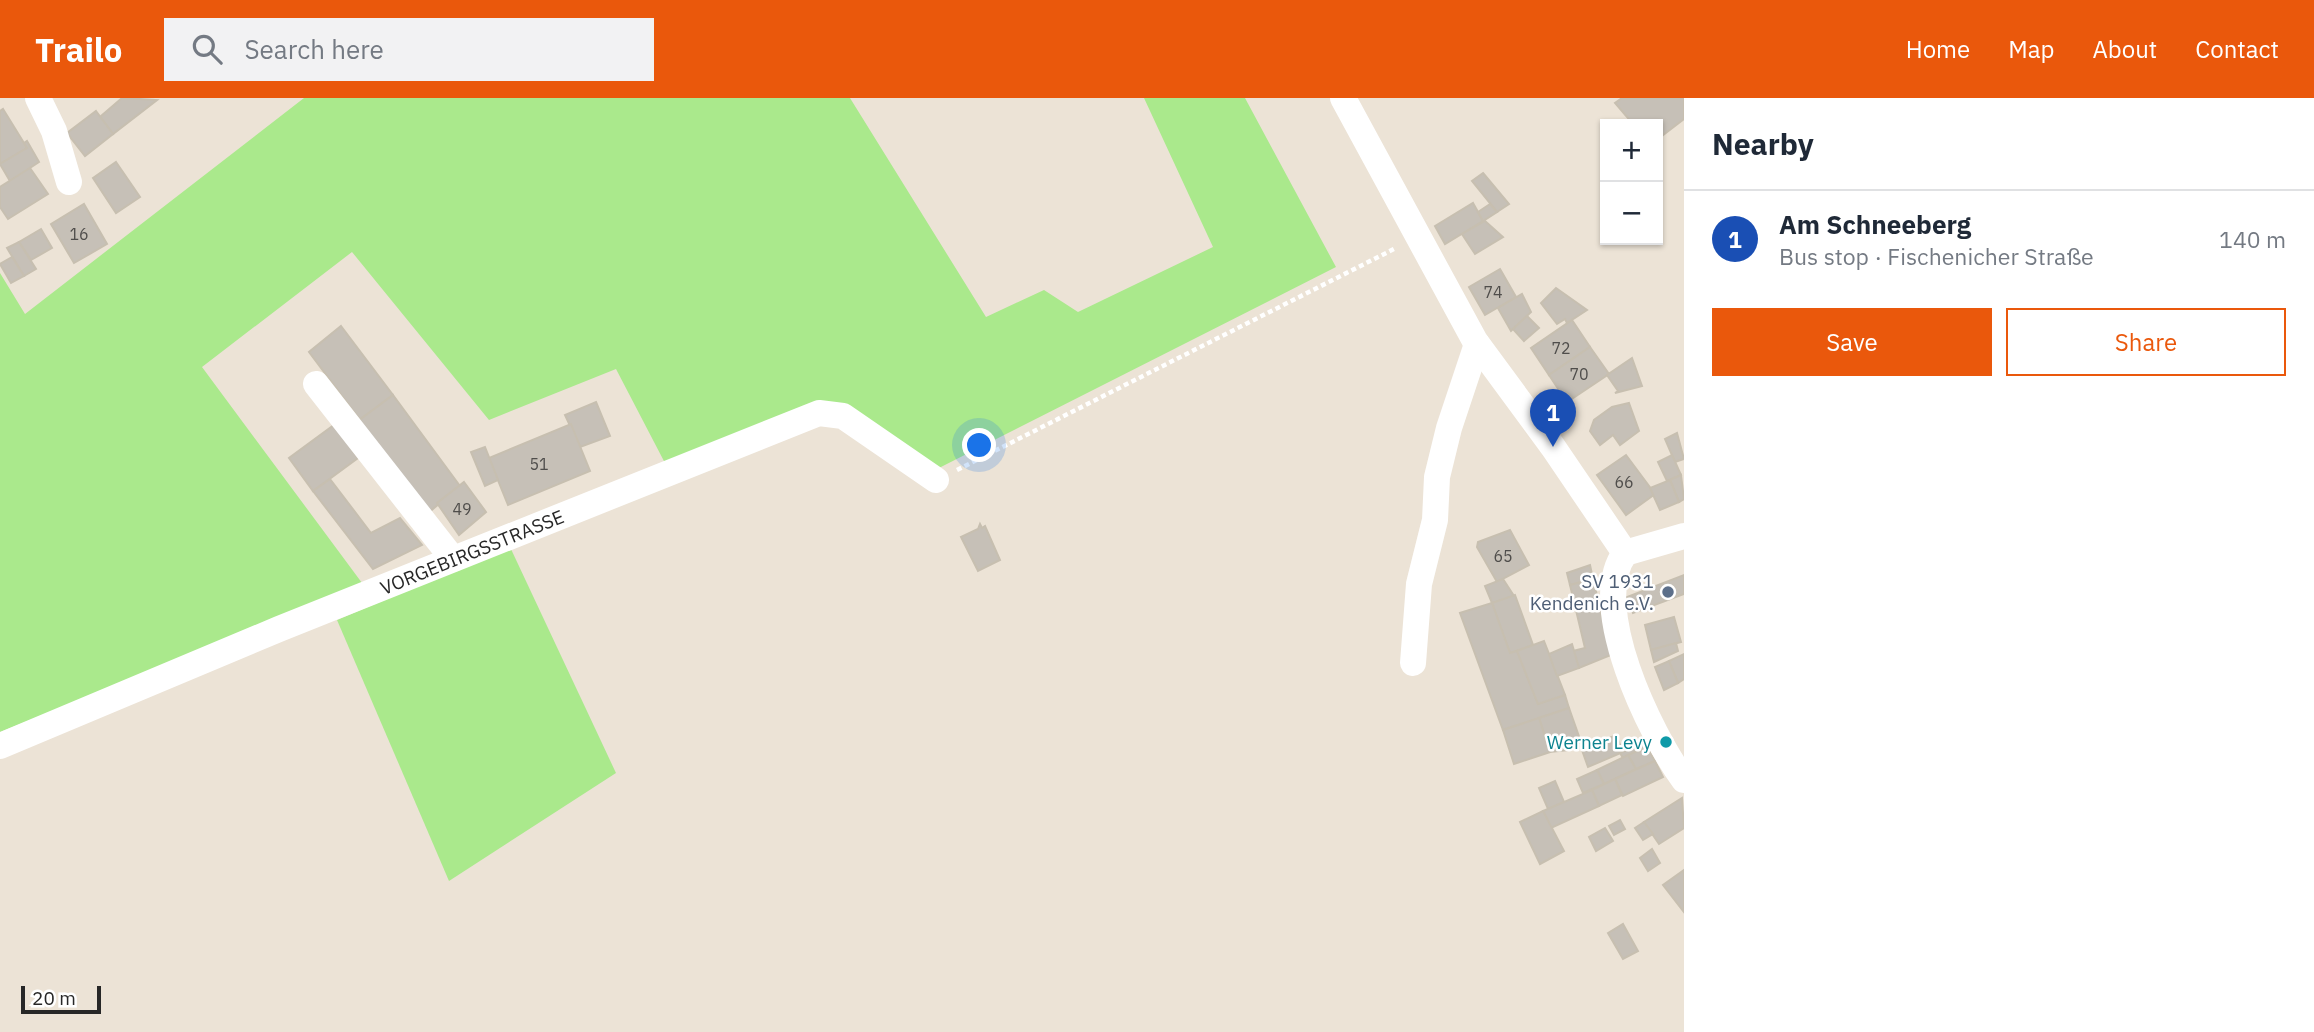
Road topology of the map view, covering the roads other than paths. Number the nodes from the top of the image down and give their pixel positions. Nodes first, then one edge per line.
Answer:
1 (38, 98) edge
2 (1343, 98) edge
3 (69, 183) dead end
4 (1476, 344) junction
5 (316, 384) dead end
6 (936, 480) road end
7 (1684, 536) edge
8 (1625, 553) junction
9 (453, 559) junction
10 (1413, 663) dead end
11 (0, 746) edge
12 (1684, 780) edge

1 - 3 street
2 - 4 street
4 - 8 street
4 - 10 street
5 - 9 street
6 - 9 street, VORGEBIRGSSTRASSE
7 - 8 street
8 - 12 street
9 - 11 street, VORGEBIRGSSTRASSE

